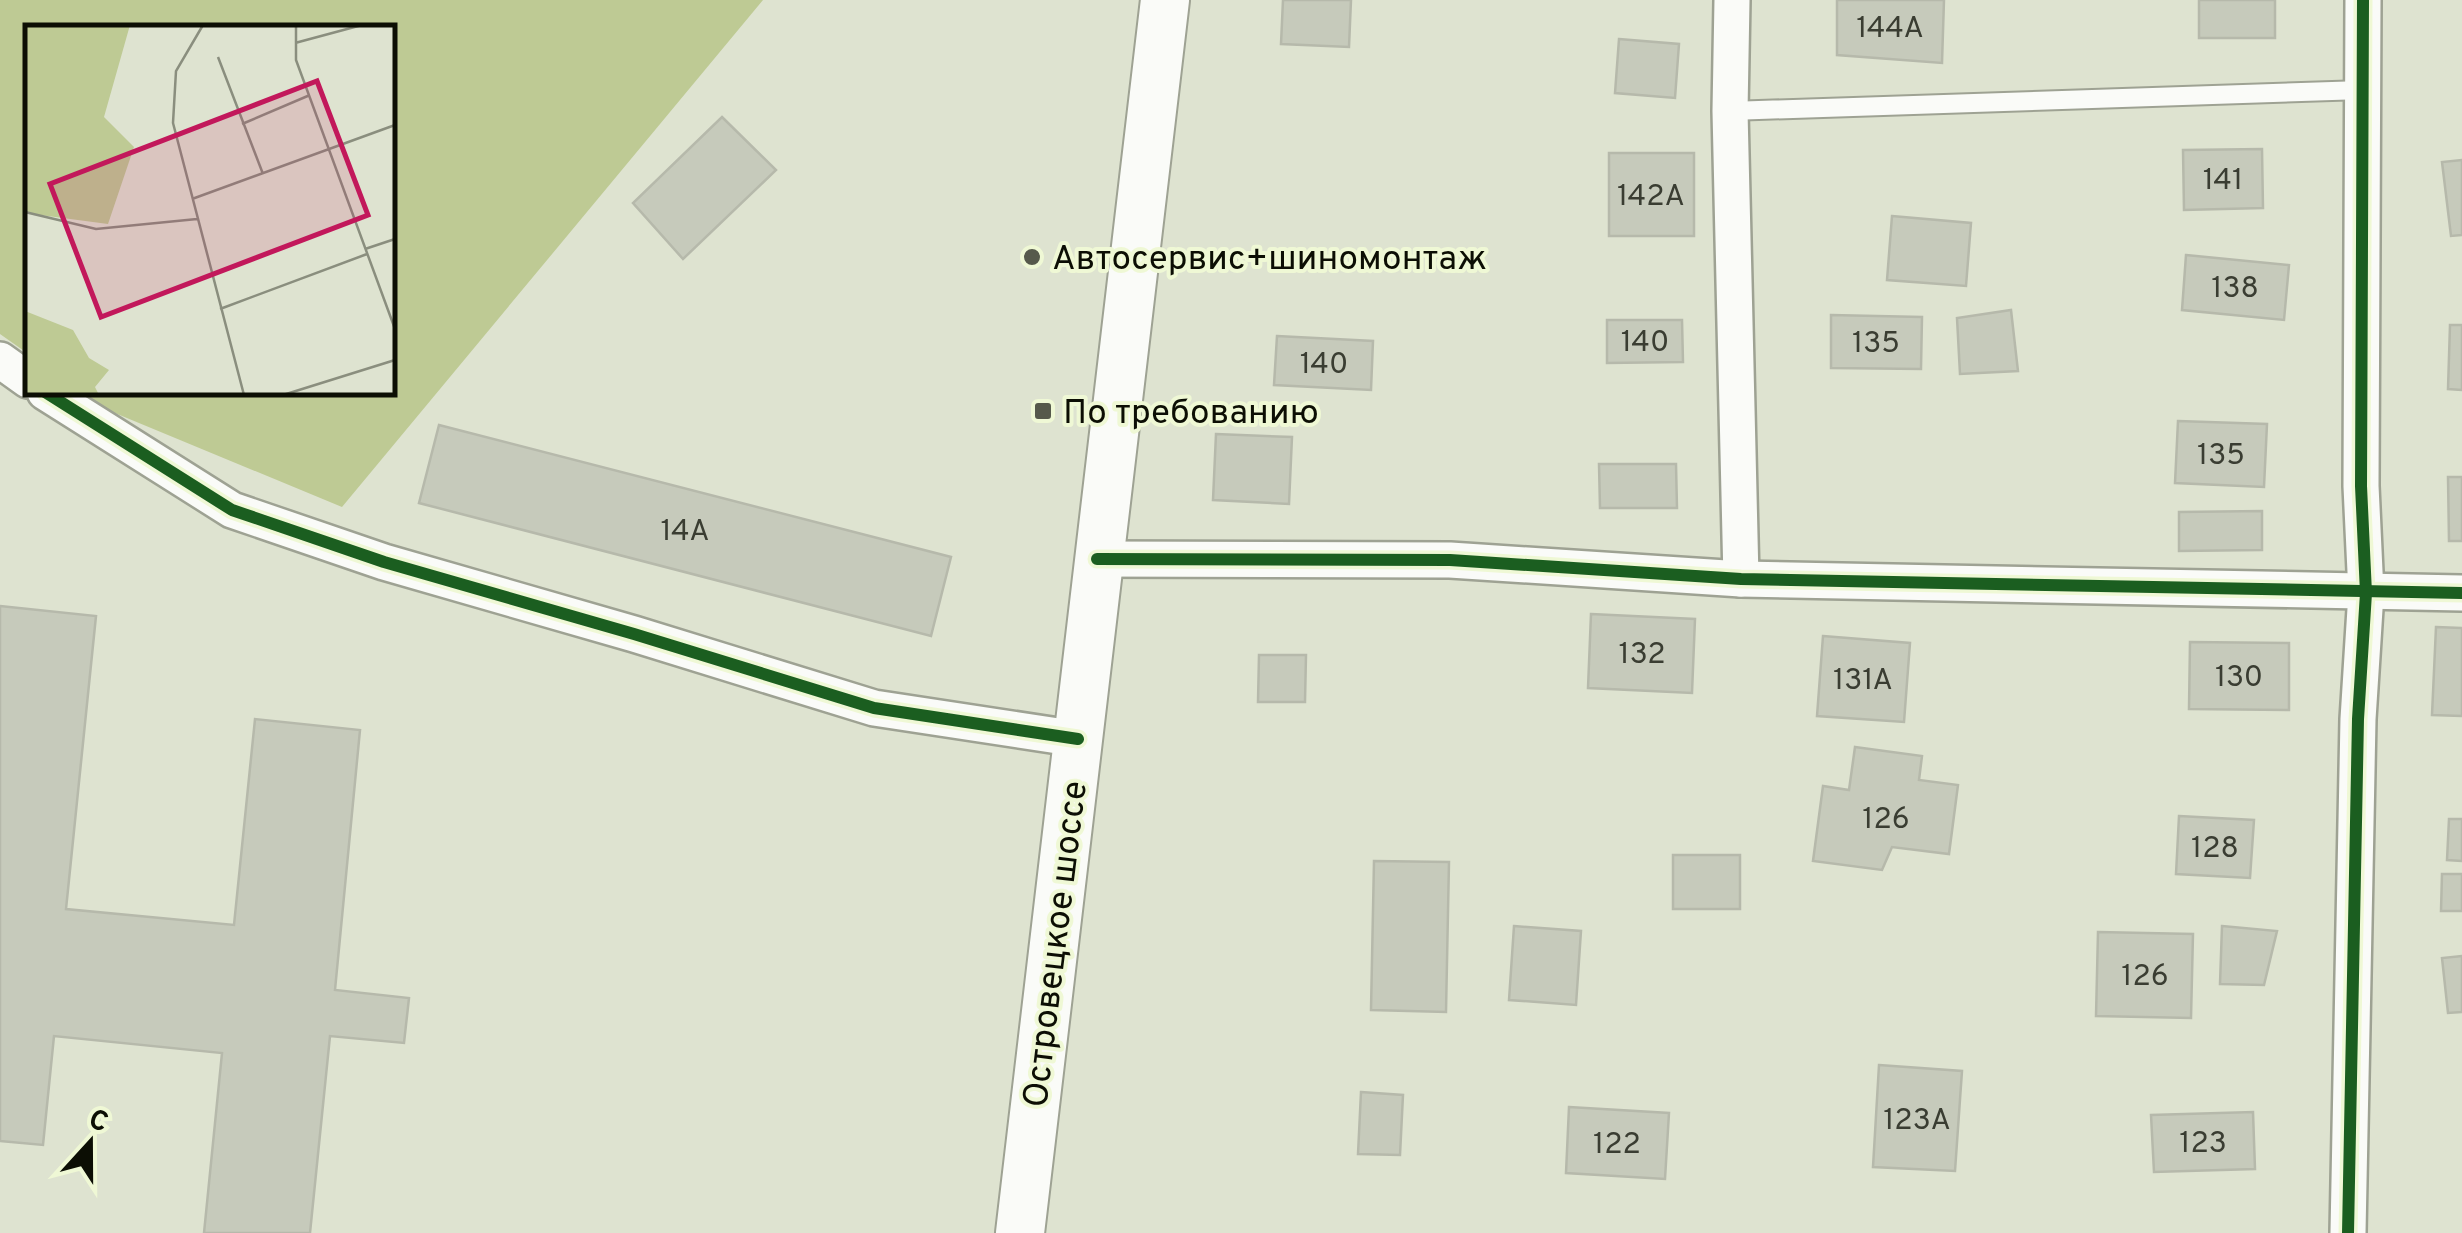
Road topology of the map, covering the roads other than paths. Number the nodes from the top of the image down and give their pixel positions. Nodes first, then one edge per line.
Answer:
1 (1165, 0) edge
2 (1732, 0) edge
3 (2363, 0) edge
4 (2363, 90) junction
5 (1730, 111) junction
6 (0, 360) edge
7 (25, 378) edge
8 (51, 395) edge
9 (1097, 558) junction
10 (1742, 579) junction
11 (2366, 593) junction
12 (2462, 593) edge
13 (1078, 739) junction
14 (1020, 1233) edge
15 (2348, 1233) edge

1 - 9 main road, Островецкое шоссе
2 - 5 street
3 - 4 street
4 - 5 lane
4 - 11 street
5 - 10 street
6 - 7 street
8 - 13 street
9 - 10 street
9 - 13 main road, Островецкое шоссе
10 - 11 street
11 - 12 street
11 - 15 street
13 - 14 main road, Островецкое шоссе

